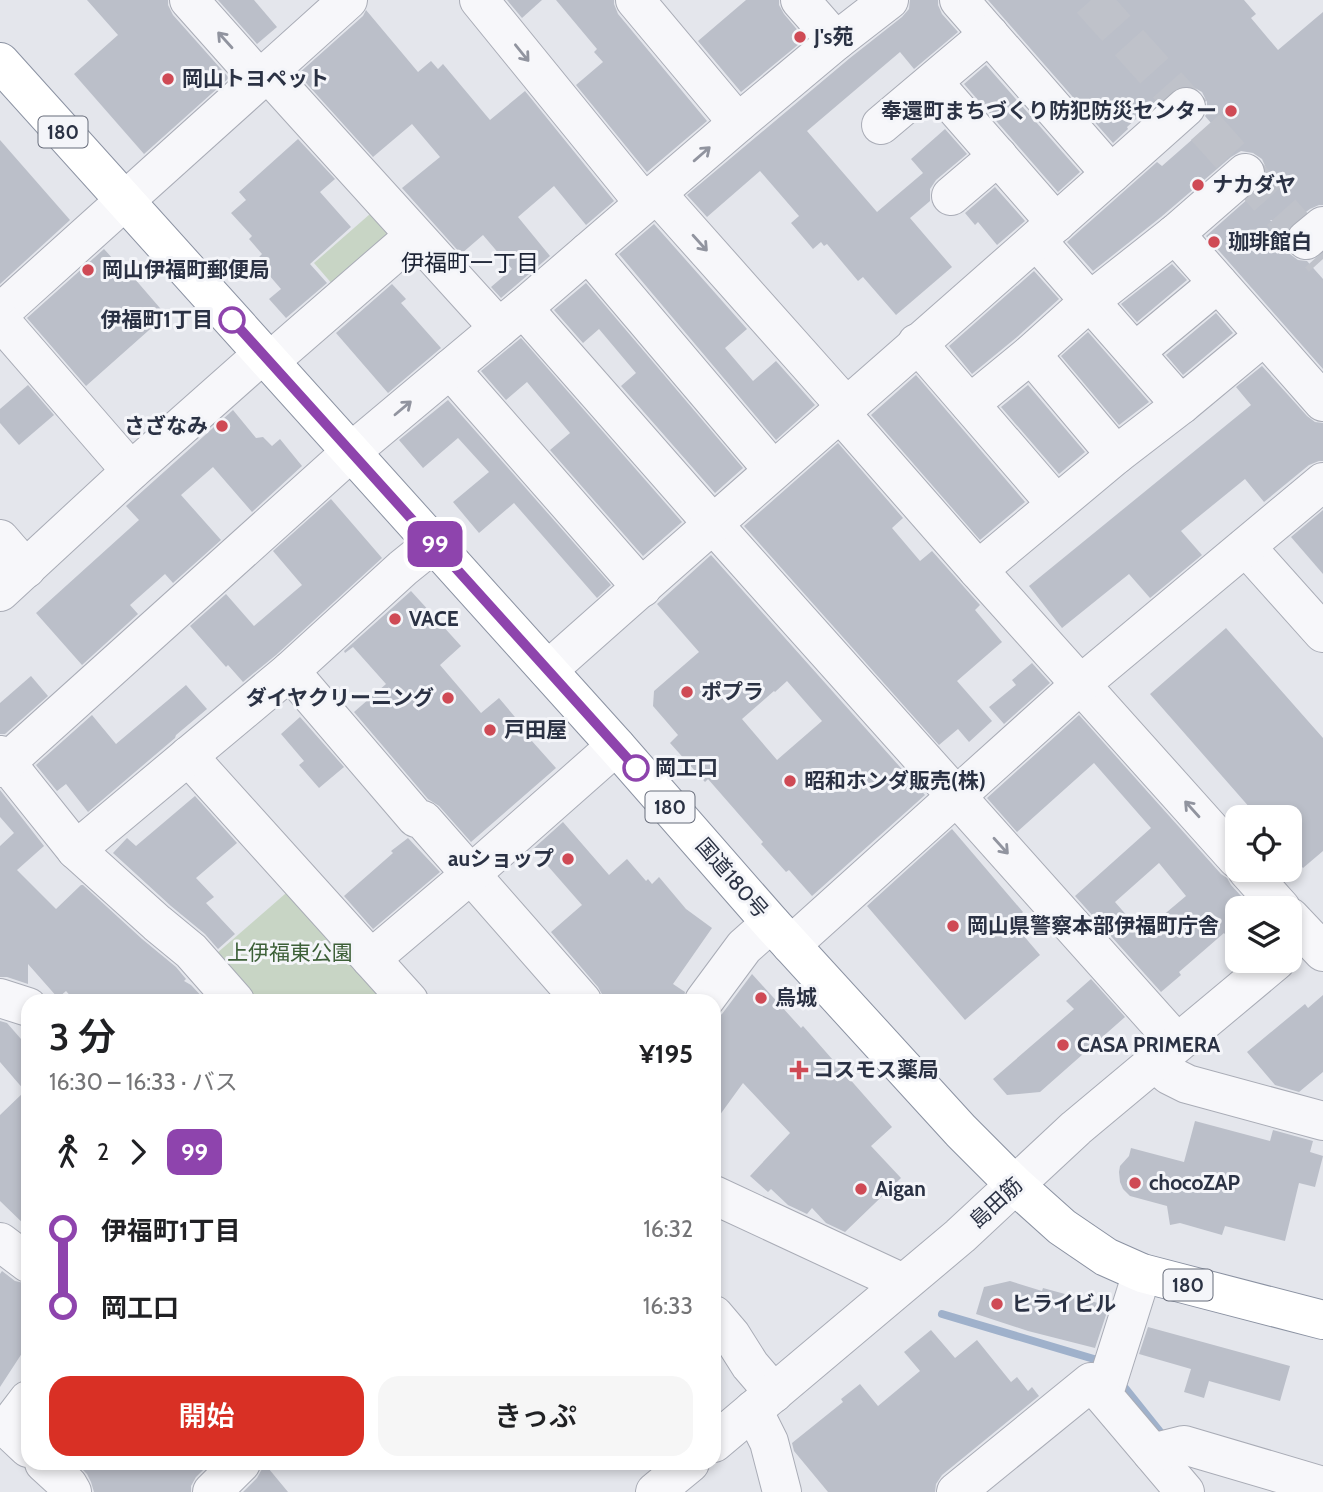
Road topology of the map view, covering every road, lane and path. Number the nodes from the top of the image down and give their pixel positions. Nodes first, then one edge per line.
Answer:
1 (189, 0) edge
2 (348, 0) edge
3 (479, 0) edge
4 (635, 0) edge
5 (800, 0) edge
6 (889, 0) edge
7 (959, 0) edge
8 (989, 34) junction
9 (836, 41) junction
10 (0, 61) edge
11 (262, 76) junction
12 (933, 82) junction
13 (1186, 107) dead end
14 (738, 122) junction
15 (881, 125) dead end
16 (998, 156) junction
17 (1245, 173) dead end
18 (1111, 174) junction
19 (951, 196) dead end
20 (650, 199) junction
21 (125, 202) junction
22 (1047, 232) junction
23 (1175, 234) junction
24 (414, 236) junction
25 (588, 252) junction
26 (1217, 283) junction
27 (1090, 301) junction
28 (0, 313) edge
29 (511, 318) junction
30 (0, 320) edge
31 (1264, 336) junction
32 (917, 343) junction
33 (1135, 352) junction
34 (1031, 354) junction
35 (266, 358) junction
36 (450, 369) junction
37 (1323, 402) edge
38 (970, 404) junction
39 (1181, 405) junction
40 (843, 409) junction
41 (351, 452) junction
42 (1116, 455) junction
43 (774, 470) junction
44 (131, 471) junction
45 (1323, 482) edge
46 (1056, 504) junction
47 (712, 523) junction
48 (0, 539) edge
49 (434, 543) junction
50 (1246, 547) junction
51 (978, 570) junction
52 (13, 580) edge
53 (642, 588) junction
54 (1323, 633) edge
55 (548, 670) junction
56 (290, 671) junction
57 (1081, 684) junction
58 (616, 746) junction
59 (188, 755) junction
60 (2, 762) edge
61 (956, 796) junction
62 (1225, 846) edge
63 (76, 850) junction
64 (470, 875) junction
65 (1258, 882) edge
66 (1270, 896) edge
67 (781, 934) junction
68 (371, 959) junction
69 (1261, 973) edge
70 (229, 994) edge
71 (403, 994) edge
72 (576, 994) edge
73 (709, 994) edge
74 (0, 998) edge
75 (21, 1005) edge
76 (1166, 1052) junction
77 (1323, 1121) edge
78 (1015, 1185) junction
79 (721, 1198) edge
80 (0, 1242) edge
81 (21, 1257) edge
82 (1142, 1273) junction
83 (903, 1283) junction
84 (1323, 1320) edge
85 (721, 1323) edge
86 (1108, 1379) junction
87 (763, 1402) junction
88 (21, 1409) edge
89 (721, 1437) edge
90 (21, 1441) edge
91 (1167, 1450) junction
92 (52, 1470) edge
93 (234, 1470) edge
94 (682, 1470) edge
95 (975, 1486) edge
96 (1323, 1486) edge
97 (72, 1492) edge
98 (212, 1492) edge
99 (655, 1492) edge
100 (782, 1492) edge
101 (1185, 1492) edge

11 -> 1 street
2 - 11 street
3 -> 20 street
4 - 14 street
5 - 9 street
6 - 9 street
7 - 8 street
8 - 12 street
8 - 18 street
9 - 14 street
10 - 21 highway, 国道180号 / 180
11 - 21 street
11 - 24 street
12 - 15 street
12 - 16 street
13 - 18 street
20 -> 14 street
16 - 19 street
16 - 22 street
17 - 23 street
18 - 22 street
20 - 25 street
20 -> 40 street
21 - 28 street
21 - 35 highway, 国道180号 / 180
22 - 27 street
22 - 32 street
23 - 26 street
23 - 27 street
24 - 29 street
24 - 35 street
25 - 29 street
25 - 43 street
26 - 31 street
26 - 33 street
27 - 33 street
27 - 34 street
29 - 36 street
29 - 47 street
30 - 44 street
31 - 37 street
31 - 39 street
32 - 38 street
32 - 40 street
33 - 39 street
34 - 38 street
34 - 42 street
35 - 41 highway, 国道180号 / 180
35 - 44 street
41 -> 36 street
36 - 53 street
38 - 46 street
39 - 42 street
40 - 43 street
40 - 51 street
41 - 49 highway, 国道180号 / 180
41 - 60 street
42 - 46 street
43 - 47 street
44 - 52 street
45 - 50 street
46 - 51 street
47 - 53 street
47 - 61 street
48 - 52 street
49 - 55 highway, 国道180号 / 180
49 - 56 street
50 - 54 street
50 - 57 street
51 - 57 street
53 - 55 street
55 - 58 highway, 国道180号 / 180
56 - 59 street
56 - 64 street
57 - 61 street
62 -> 57 street
58 - 64 street
58 - 67 highway, 国道180号 / 180
59 - 63 street
59 - 68 street
60 - 63 street
61 - 67 street
61 -> 76 street
63 - 70 street
64 - 68 street
64 - 72 street
65 - 66 street
67 - 73 street
67 - 78 highway, 国道180号 / 180
68 - 71 street
69 - 76 street, 島田筋
74 - 75 street
76 - 77 street
76 - 78 street, 島田筋
78 - 82 highway, 国道180号 / 180
78 - 83 street, 島田筋
79 - 83 street
80 - 81 street
82 - 84 highway, 国道180号 / 180
82 - 86 street
83 - 87 street, 島田筋
85 - 87 street
86 - 91 street
86 - 95 street
87 - 89 street, 島田筋
87 - 100 street
88 - 90 street
91 - 96 street
91 - 101 street
92 - 97 street
93 - 98 street
94 - 99 street

